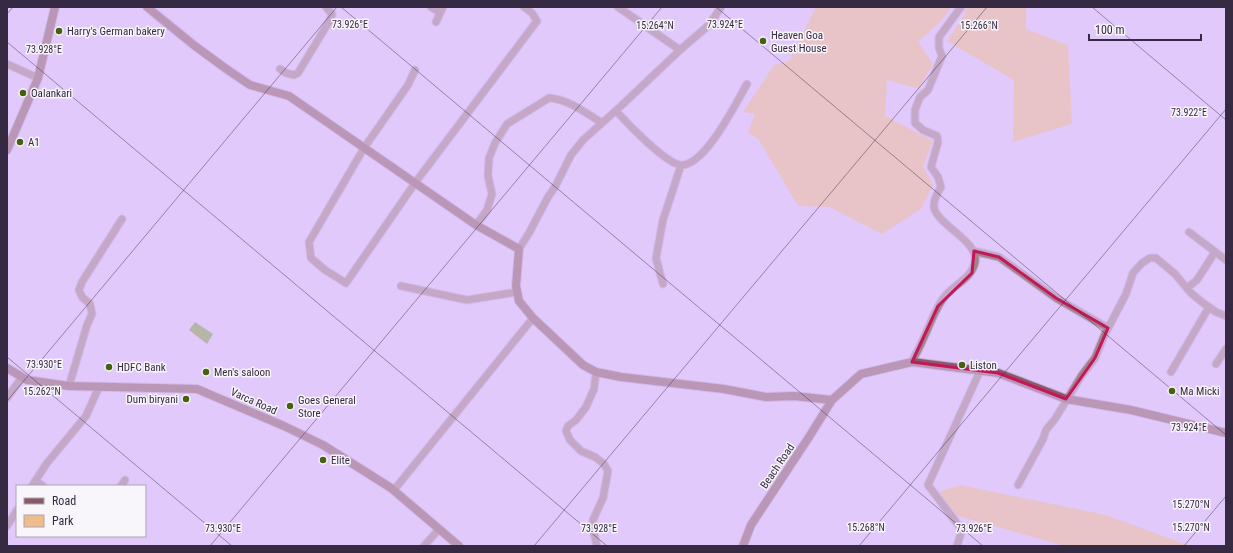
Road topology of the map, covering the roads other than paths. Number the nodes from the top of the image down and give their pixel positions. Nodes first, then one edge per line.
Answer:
1 (55, 7) edge
2 (147, 7) edge
3 (326, 7) edge
4 (431, 7) edge
5 (524, 7) edge
6 (618, 7) edge
7 (721, 7) edge
8 (961, 7) edge
9 (441, 10) edge
10 (436, 22) dead end
11 (680, 50) junction
12 (7, 64) edge
13 (280, 69) dead end
14 (415, 70) dead end
15 (38, 78) junction
16 (747, 84) dead end
17 (616, 111) junction
18 (602, 123) junction
19 (365, 148) junction
20 (7, 150) edge
21 (681, 165) junction
22 (415, 183) junction
23 (122, 219) dead end
24 (476, 225) junction
25 (1189, 232) dead end
26 (519, 249) junction
27 (974, 251) junction
28 (1215, 252) junction
29 (1226, 260) edge
30 (663, 284) dead end
31 (401, 286) dead end
32 (1187, 288) junction
33 (517, 292) junction
34 (1209, 308) junction
35 (1226, 316) edge
36 (533, 318) junction
37 (1108, 328) junction
38 (1226, 349) edge
39 (912, 362) junction
40 (1216, 364) dead end
41 (7, 368) edge
42 (980, 371) junction
43 (596, 372) junction
44 (1171, 372) dead end
45 (22, 377) junction
46 (69, 386) junction
47 (99, 387) junction
48 (7, 398) edge
49 (1066, 399) junction
50 (832, 400) junction
51 (1226, 433) edge
52 (34, 484) edge
53 (1018, 485) dead end
54 (394, 490) junction
55 (16, 512) edge
56 (7, 526) edge
57 (439, 528) junction
58 (424, 546) edge
59 (459, 546) edge
60 (597, 546) edge
61 (743, 546) edge
62 (957, 546) edge

1 - 15 street
2 - 19 street
3 - 13 street
4 - 9 street
5 - 22 street
6 - 11 street
7 - 11 street
8 - 27 street
9 - 10 street
11 - 17 street
12 - 15 street
14 - 19 street
15 - 20 street
16 - 21 street
17 - 18 street
17 - 21 street
18 - 24 street
18 - 26 street
19 - 22 street
19 - 22 street
21 - 30 street
22 - 24 street
23 - 46 street
24 - 26 street
25 - 28 street
26 - 33 street
27 - 37 street
27 - 39 street
28 - 29 street
28 - 32 street
31 - 33 street
32 - 34 street
32 - 37 street
33 - 36 street
34 - 35 street
34 - 44 street
36 - 43 street
36 - 54 street
37 - 49 street
38 - 40 street
39 - 42 street
39 - 50 street, Beach Road
41 - 45 street, Varca Road
42 - 49 street
42 - 62 street
43 - 50 street
43 - 60 street
45 - 46 street, Varca Road
45 - 48 street
46 - 47 street, Varca Road
47 - 52 street
47 - 54 street, Varca Road
49 - 51 street
49 - 53 street
50 - 61 street, Beach Road
54 - 57 street, Varca Road
55 - 56 street
57 - 58 street
57 - 59 street, Varca Road

